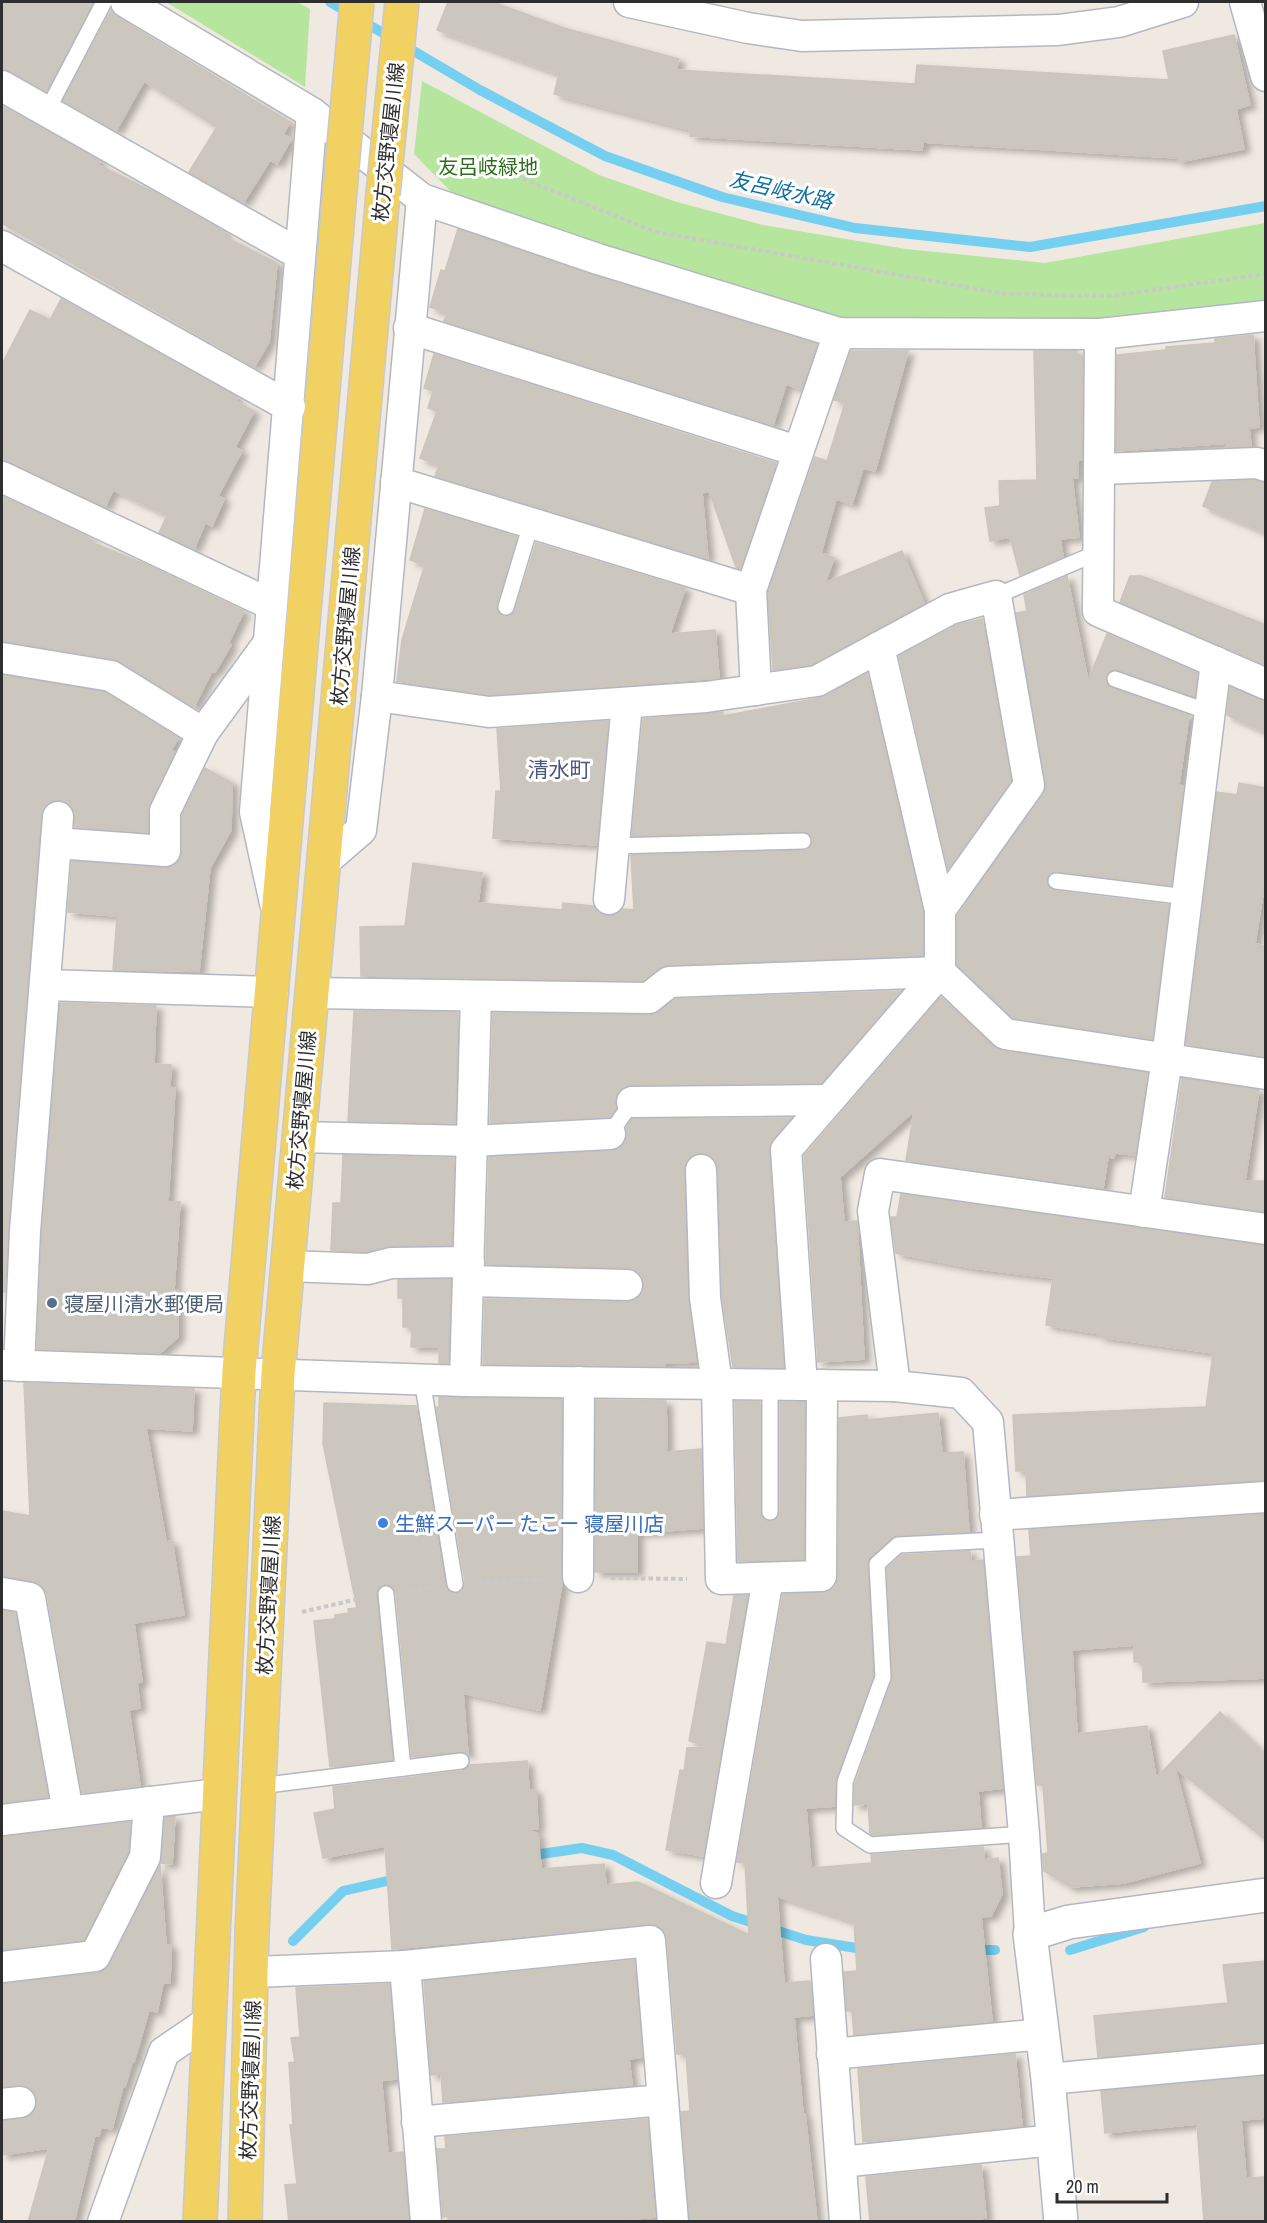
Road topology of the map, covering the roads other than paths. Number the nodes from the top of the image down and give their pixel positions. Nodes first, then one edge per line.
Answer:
1 (104, 2) edge
2 (126, 2) edge
3 (357, 2) edge
4 (402, 2) edge
5 (629, 2) edge
6 (1183, 2) edge
7 (1245, 2) edge
8 (1266, 76) edge
9 (2, 86) edge
10 (47, 111) junction
11 (312, 113) junction
12 (422, 200) junction
13 (2, 246) edge
14 (299, 254) junction
15 (1266, 316) edge
16 (409, 328) junction
17 (839, 333) junction
18 (1100, 334) junction
19 (290, 407) junction
20 (797, 451) junction
21 (1266, 466) edge
22 (1100, 469) junction
23 (2, 477) edge
24 (396, 482) junction
25 (531, 524) junction
26 (1099, 552) junction
27 (751, 590) junction
28 (996, 596) junction
29 (270, 604) junction
30 (506, 607) dead end
31 (267, 645) junction
32 (879, 647) junction
33 (2, 658) edge
34 (1216, 662) junction
35 (1115, 679) dead end
36 (1266, 684) edge
37 (756, 690) junction
38 (377, 696) junction
39 (627, 703) junction
40 (1209, 712) junction
41 (203, 733) junction
42 (803, 841) dead end
43 (614, 846) junction
44 (324, 862) junction
45 (1056, 881) dead end
46 (1187, 897) junction
47 (609, 899) dead end
48 (940, 910) junction
49 (277, 916) junction
50 (940, 972) junction
51 (45, 985) junction
52 (273, 992) junction
53 (312, 993) junction
54 (476, 996) junction
55 (1167, 1059) junction
56 (1266, 1074) edge
57 (829, 1100) junction
58 (632, 1102) joint
59 (610, 1134) joint
60 (298, 1137) junction
61 (472, 1140) junction
62 (701, 1170) dead end
63 (1144, 1212) junction
64 (1266, 1228) edge
65 (13, 1231) edge
66 (287, 1266) junction
67 (468, 1271) junction
68 (627, 1285) dead end
69 (10, 1365) edge
70 (239, 1371) junction
71 (278, 1374) junction
72 (422, 1379) junction
73 (465, 1381) junction
74 (579, 1382) junction
75 (717, 1384) junction
76 (770, 1385) junction
77 (812, 1385) junction
78 (895, 1386) junction
79 (1266, 1497) edge
80 (770, 1512) dead end
81 (996, 1527) junction
82 (578, 1577) road end
83 (768, 1578) junction
84 (455, 1584) road end
85 (2, 1593) edge
86 (386, 1594) road end
87 (461, 1761) dead end
88 (404, 1768) junction
89 (259, 1786) junction
90 (218, 1794) junction
91 (149, 1802) junction
92 (68, 1812) junction
93 (2, 1820) edge
94 (1024, 1834) junction
95 (716, 1883) dead end
96 (1266, 1895) edge
97 (1030, 1934) junction
98 (826, 1959) dead end
99 (405, 1965) junction
100 (2, 1967) edge
101 (253, 1972) junction
102 (208, 2022) junction
103 (1043, 2034) junction
104 (832, 2054) junction
105 (1266, 2059) edge
106 (1048, 2079) junction
107 (663, 2100) junction
108 (417, 2122) junction
109 (1054, 2140) junction
110 (841, 2162) junction
111 (103, 2222) edge
112 (200, 2222) edge
113 (245, 2222) edge
114 (426, 2222) edge
115 (673, 2222) edge
116 (845, 2222) edge
117 (1061, 2222) edge

1 - 10 lane
2 - 11 street
3 - 49 main road, 枚方交野寝屋川線, bridge
4 - 44 main road, 枚方交野寝屋川線, bridge
5 - 6 street
7 - 8 street
9 - 10 street
10 - 14 street
11 - 12 street
11 - 14 street
12 - 16 street
12 - 17 street
13 - 19 street
14 - 19 street
15 - 18 street
16 - 20 street
16 - 24 street
17 - 18 street
17 - 20 street
18 - 22 street
19 - 29 street
20 - 27 street
21 - 22 street
22 - 26 street
23 - 29 street
24 - 25 street
24 - 38 street
25 - 27 street
25 - 30 lane
26 - 28 lane
26 - 34 street
27 - 37 street
28 - 32 street
28 - 48 street
29 - 31 street
31 - 41 street
31 - 49 street
32 - 37 street
32 - 48 street
33 - 41 street
34 - 36 street
34 - 40 street
35 - 40 lane
37 - 39 street
38 - 39 street
38 - 44 street
39 - 43 street
40 - 46 street
41 - 51 street
42 - 43 lane
43 - 47 street
44 - 53 main road, 枚方交野寝屋川線
45 - 46 lane
46 - 55 street
48 - 50 street
49 - 52 main road, 枚方交野寝屋川線
50 - 54 street
50 - 55 street
50 - 57 street
51 - 52 street
51 - 65 street
52 - 70 main road, 枚方交野寝屋川線
53 - 54 street
53 - 60 main road, 枚方交野寝屋川線
54 - 61 street
55 - 56 street
55 - 63 street
57 - 58 street
57 - 77 street
58 - 59 lane
59 - 61 street
60 - 61 street
60 - 66 main road, 枚方交野寝屋川線
61 - 67 street
62 - 75 street
63 - 64 street
63 - 78 street
65 - 69 street
66 - 67 street
66 - 71 main road, 枚方交野寝屋川線
67 - 68 street
67 - 73 street
69 - 70 street
70 - 71 street
70 - 90 main road, 枚方交野寝屋川線
71 - 72 street
71 - 89 main road, 枚方交野寝屋川線
72 - 73 street
72 - 84 lane
73 - 74 street
74 - 75 street
74 - 82 street
75 - 76 street
75 - 83 street
76 - 77 street
76 - 80 lane
77 - 78 street
77 - 83 street
78 - 81 street
79 - 81 street
81 - 94 street
81 - 94 lane
83 - 95 street
85 - 92 street
86 - 88 lane
87 - 88 lane
88 - 89 lane
89 - 101 main road, 枚方交野寝屋川線
90 - 91 street
90 - 102 main road, 枚方交野寝屋川線
91 - 92 street
91 - 100 street
92 - 93 street
94 - 97 street
96 - 97 street
97 - 103 street
98 - 104 street
99 - 101 street
99 - 107 street
99 - 108 street
101 - 113 main road, 枚方交野寝屋川線
102 - 111 street
102 - 112 main road, 枚方交野寝屋川線
103 - 104 street
103 - 106 street
104 - 110 street
105 - 106 street
106 - 109 street
107 - 108 street
107 - 115 street
108 - 114 street
109 - 110 street
109 - 117 street
110 - 116 street

